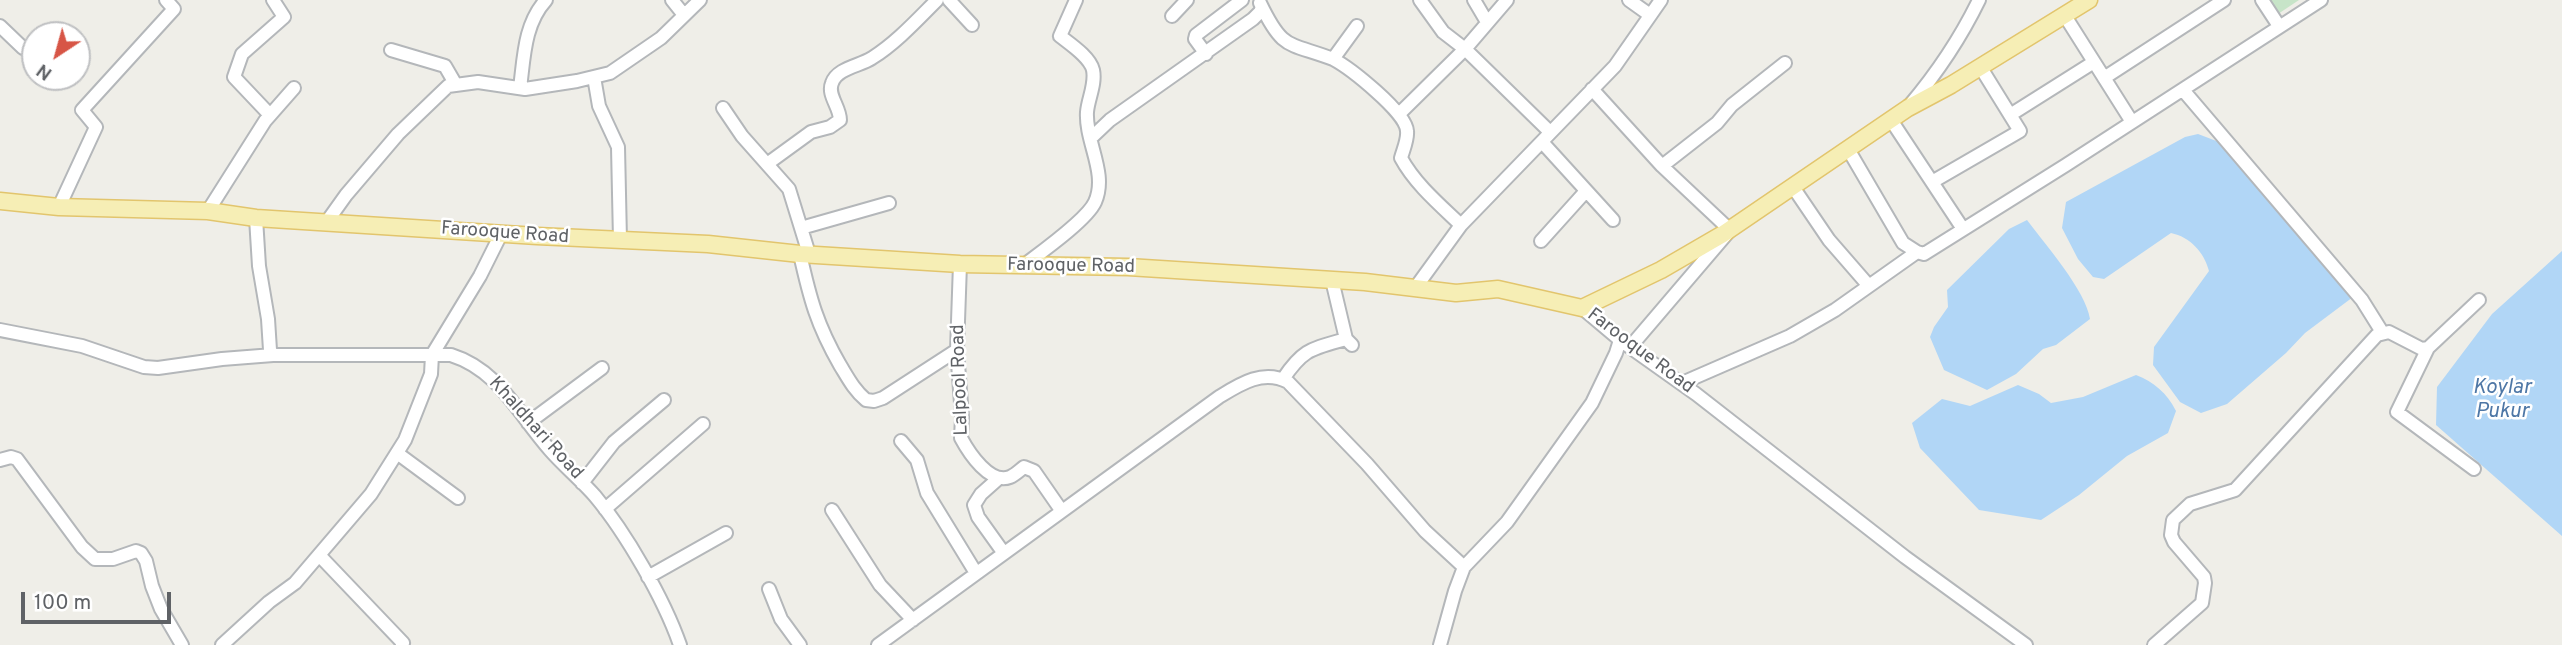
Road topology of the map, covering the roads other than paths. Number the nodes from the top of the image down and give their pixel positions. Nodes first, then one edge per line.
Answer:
1 (166, 0) edge
2 (272, 0) edge
3 (546, 0) edge
4 (672, 0) edge
5 (700, 0) edge
6 (937, 0) edge
7 (949, 0) edge
8 (1076, 0) edge
9 (1187, 0) edge
10 (1242, 0) edge
11 (1419, 0) edge
12 (1474, 0) edge
13 (1507, 0) edge
14 (1629, 0) edge
15 (1661, 0) edge
16 (1979, 0) edge
17 (2089, 0) edge
18 (2224, 0) edge
19 (2262, 0) edge
20 (2321, 0) edge
21 (1261, 4) edge
22 (684, 15) junction
23 (1650, 15) junction
24 (1172, 16) dead end
25 (2064, 16) junction
26 (1487, 22) junction
27 (972, 25) dead end
28 (0, 26) edge
29 (1357, 26) dead end
30 (2279, 26) junction
31 (21, 46) edge
32 (1465, 49) junction
33 (391, 50) dead end
34 (1206, 54) junction
35 (1332, 59) junction
36 (2094, 62) junction
37 (1785, 63) dead end
38 (1981, 68) junction
39 (594, 77) junction
40 (2104, 78) junction
41 (456, 85) junction
42 (294, 88) dead end
43 (520, 88) junction
44 (1592, 89) junction
45 (2183, 90) junction
46 (723, 108) dead end
47 (1908, 108) junction
48 (1399, 114) junction
49 (270, 115) junction
50 (2010, 115) junction
51 (1891, 120) junction
52 (2132, 122) junction
53 (1546, 137) junction
54 (1091, 138) junction
55 (1848, 149) junction
56 (767, 164) junction
57 (1661, 166) junction
58 (1932, 182) junction
59 (1793, 187) junction
60 (1586, 191) junction
61 (0, 201) edge
62 (889, 203) dead end
63 (59, 207) junction
64 (208, 212) junction
65 (256, 218) junction
66 (1614, 220) dead end
67 (326, 223) junction
68 (1461, 225) junction
69 (801, 228) junction
70 (1963, 229) junction
71 (1730, 230) junction
72 (501, 234) junction
73 (620, 240) junction
74 (1541, 241) dead end
75 (1917, 252) junction
76 (804, 254) junction
77 (960, 264) junction
78 (1023, 266) junction
79 (1332, 280) junction
80 (1869, 286) junction
81 (1416, 287) junction
82 (2479, 300) dead end
83 (1582, 308) junction
84 (0, 330) edge
85 (2382, 332) junction
86 (1625, 343) junction
87 (2428, 348) junction
88 (957, 350) junction
89 (273, 355) junction
90 (432, 355) junction
91 (602, 368) dead end
92 (1283, 379) junction
93 (1682, 383) junction
94 (664, 400) dead end
95 (528, 423) junction
96 (703, 425) dead end
97 (901, 441) dead end
98 (397, 453) junction
99 (0, 460) edge
100 (2474, 469) dead end
101 (999, 478) junction
102 (583, 483) junction
103 (458, 498) dead end
104 (605, 509) junction
105 (832, 510) dead end
106 (1061, 510) junction
107 (726, 533) dead end
108 (1003, 552) junction
109 (319, 555) junction
110 (1464, 567) junction
111 (976, 573) junction
112 (648, 577) junction
113 (769, 589) dead end
114 (912, 620) junction
115 (178, 644) edge
116 (222, 645) edge
117 (401, 645) edge
118 (680, 645) edge
119 (800, 645) edge
120 (878, 645) edge
121 (1440, 645) edge
122 (2026, 645) edge
123 (2154, 645) edge

1 - 63 street
2 - 49 street
3 - 43 street
4 - 22 street
5 - 22 street
6 - 56 street
7 - 27 street
8 - 54 street
9 - 24 street
10 - 34 street
11 - 32 street
12 - 26 street
13 - 26 street
14 - 23 street
15 - 23 street
16 - 47 street
17 - 25 main road
18 - 40 street
19 - 30 street
20 - 30 street
21 - 34 street
21 - 35 street
22 - 39 street
23 - 44 street
25 - 36 street
25 - 38 main road
26 - 32 street
28 - 31 street
29 - 35 street
30 - 45 street
32 - 48 street
32 - 53 street
33 - 41 street
34 - 54 street
35 - 48 street
36 - 40 street
36 - 50 street
37 - 57 street
38 - 47 main road
38 - 50 street
39 - 43 street
39 - 73 street
40 - 52 street
41 - 43 street
41 - 67 street
42 - 49 street
44 - 53 street
44 - 57 street
45 - 52 street
45 - 85 street
46 - 56 street
47 - 51 main road
48 - 68 street
49 - 64 street
50 - 58 street
51 - 55 main road
51 - 58 street
52 - 70 street
53 - 60 street
53 - 68 street
54 - 78 street
55 - 59 main road
55 - 75 street
56 - 69 street
57 - 71 street
58 - 70 street
59 - 71 main road
59 - 80 street
60 - 66 street
60 - 74 street
61 - 63 main road, Farooque Road
62 - 69 street
63 - 64 main road, Farooque Road
64 - 65 main road, Farooque Road
65 - 67 main road, Farooque Road
65 - 89 street
67 - 72 main road, Farooque Road
68 - 81 street
69 - 76 street
70 - 75 street
71 - 83 main road
71 - 86 street
72 - 73 main road, Farooque Road
72 - 90 street
73 - 76 main road, Farooque Road
75 - 80 street
76 - 77 main road, Farooque Road
76 - 88 street
77 - 78 main road, Farooque Road
77 - 88 street, Lalpool Road
78 - 79 main road, Farooque Road
79 - 81 main road, Farooque Road
79 - 92 street
80 - 93 street
81 - 83 main road, Farooque Road
82 - 87 street
83 - 86 street, Farooque Road
84 - 89 street, Khaldhari Road
85 - 87 street
85 - 123 street
86 - 93 street, Farooque Road
86 - 110 street
87 - 100 street
88 - 101 street, Lalpool Road
89 - 90 street, Khaldhari Road
90 - 95 street, Khaldhari Road
90 - 98 street
91 - 95 street
92 - 106 street
92 - 110 street
93 - 122 street, Farooque Road
94 - 102 street
95 - 102 street, Khaldhari Road
96 - 104 street
97 - 111 street
98 - 103 street
98 - 109 street
99 - 115 street
101 - 106 street
101 - 108 street
102 - 104 street, Khaldhari Road
104 - 112 street, Khaldhari Road
105 - 114 street
106 - 108 street
107 - 112 street
108 - 111 street
109 - 116 street
109 - 117 street
110 - 121 street
111 - 114 street
112 - 118 street, Khaldhari Road
113 - 119 street
114 - 120 street

